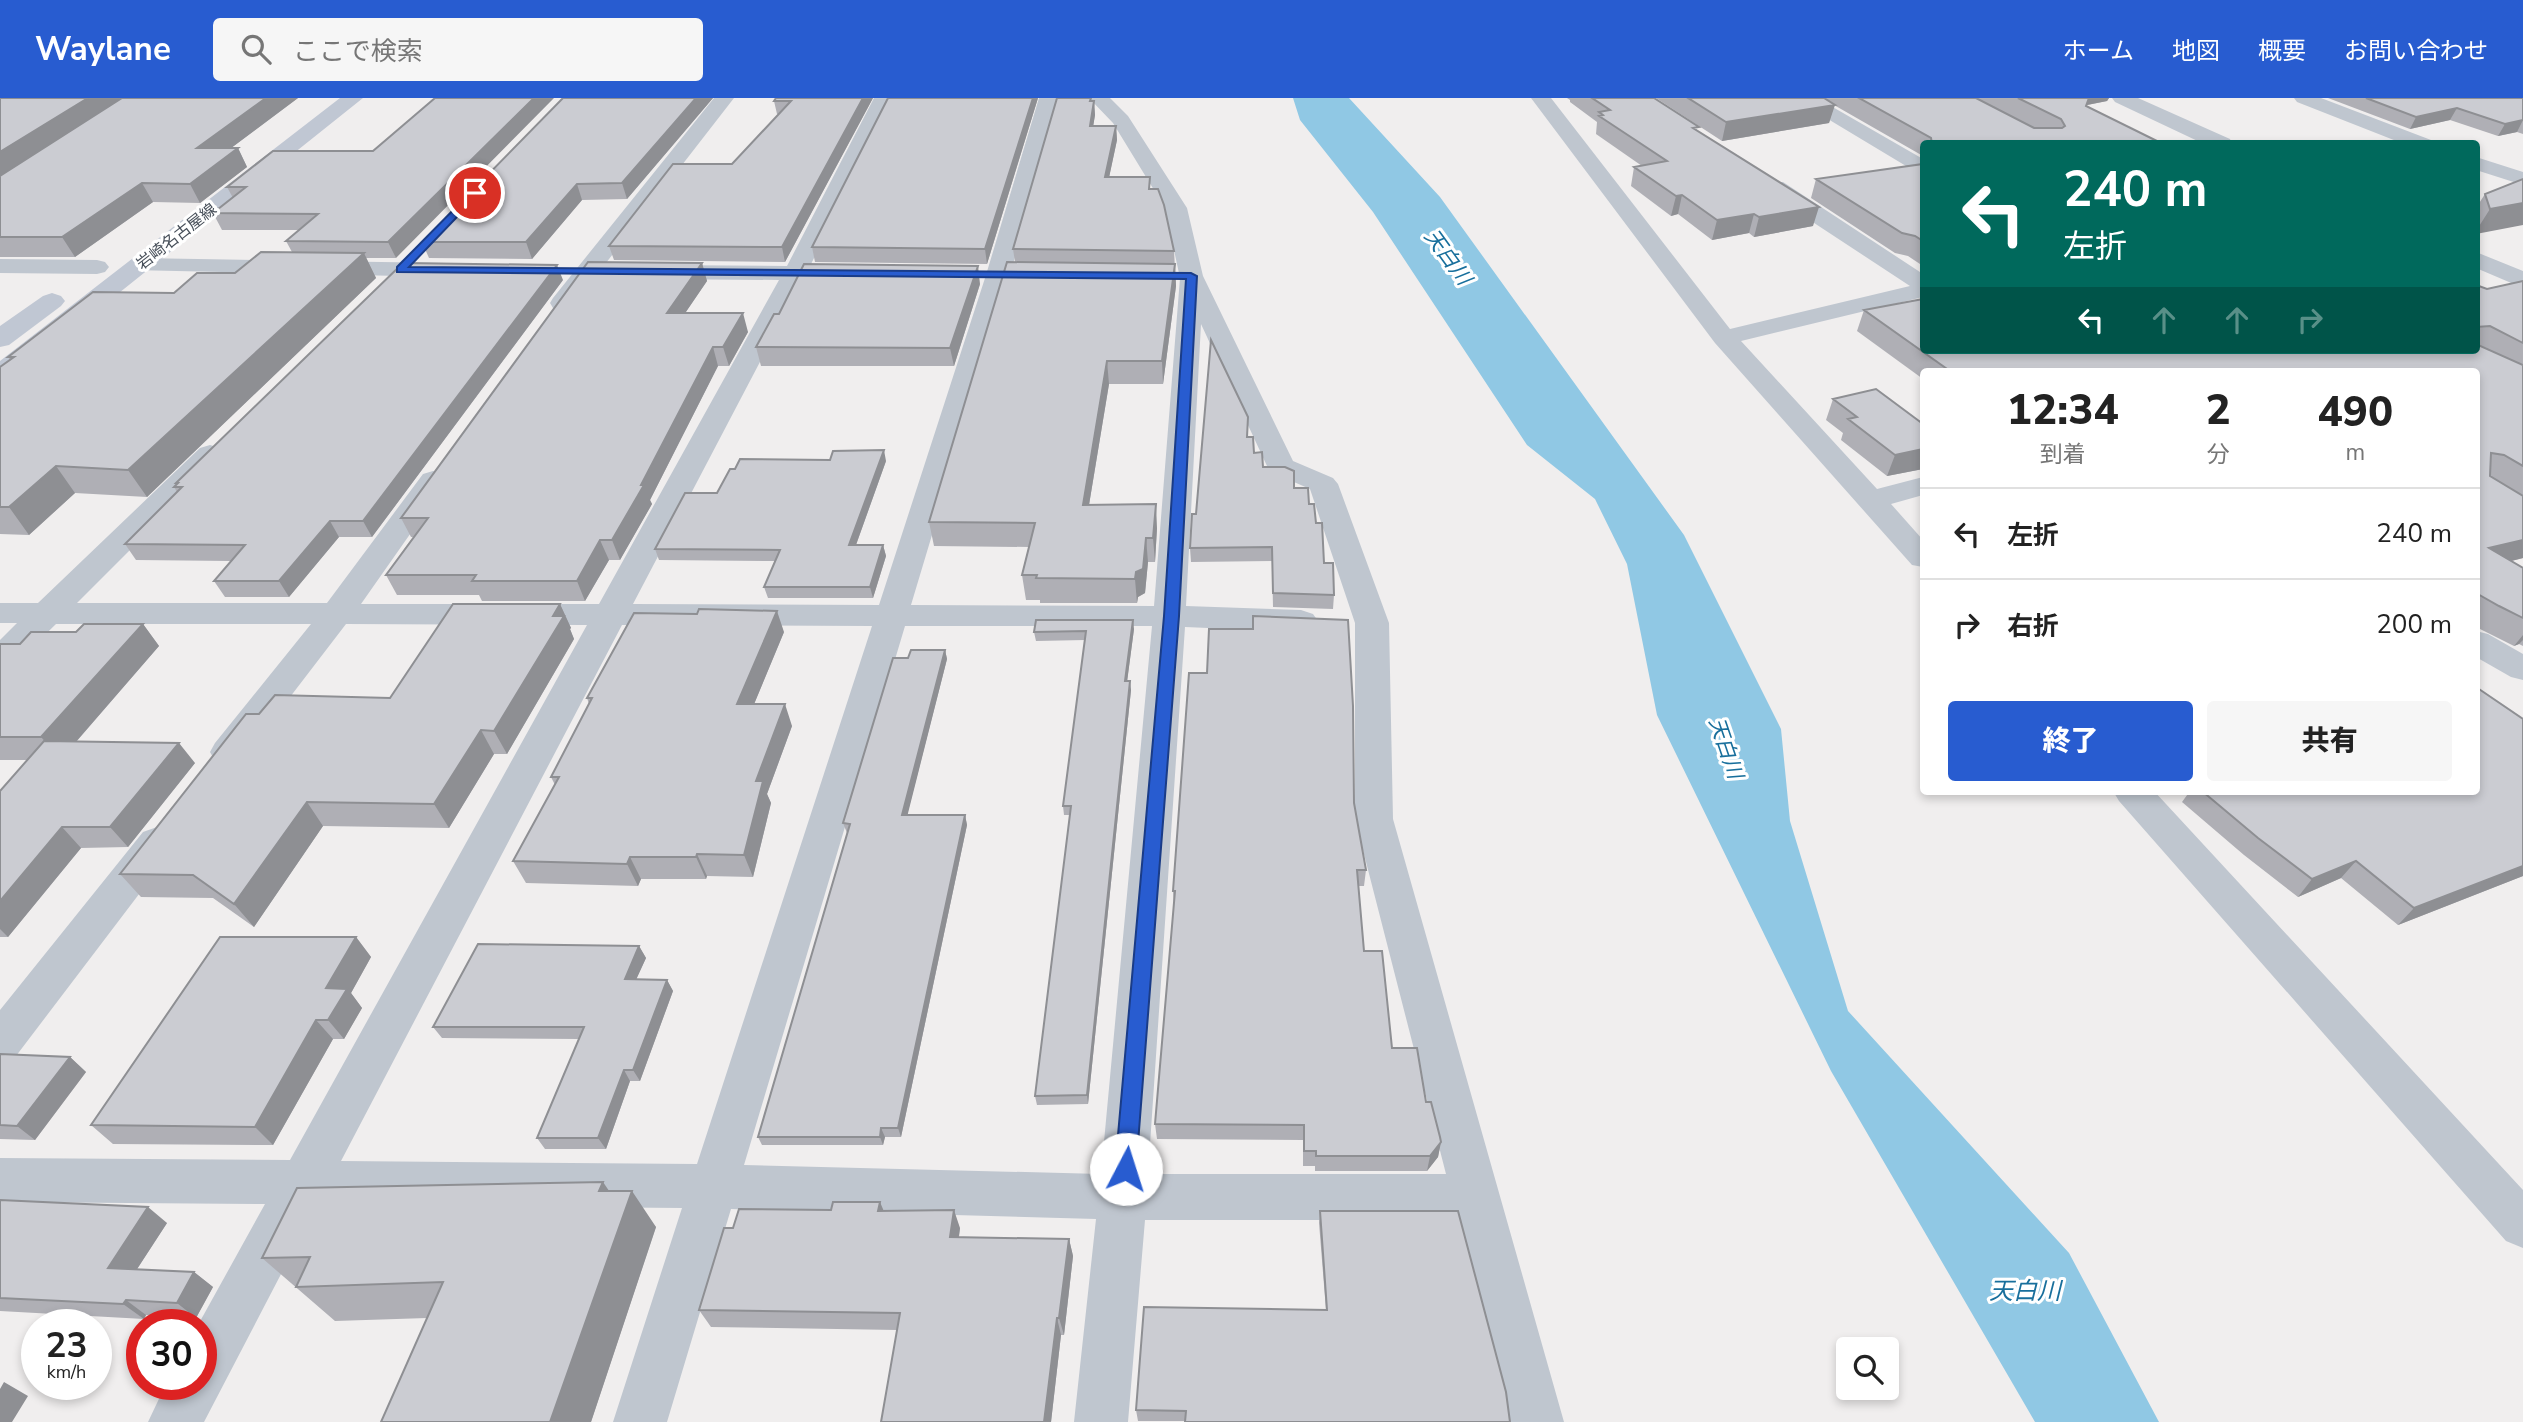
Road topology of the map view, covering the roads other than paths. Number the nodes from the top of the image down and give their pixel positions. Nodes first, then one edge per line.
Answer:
1 (320, 98) edge
2 (353, 98) edge
3 (724, 98) edge
4 (884, 98) edge
5 (1049, 98) edge
6 (1099, 98) edge
7 (1541, 98) edge
8 (1803, 98) edge
9 (2122, 98) edge
10 (2304, 98) edge
11 (2213, 140) edge
12 (2414, 140) edge
13 (2480, 164) edge
14 (1920, 166) edge
15 (1752, 173) edge
16 (2517, 174) edge
17 (2480, 179) edge
18 (197, 191) edge
19 (429, 241) edge
20 (120, 250) dead end
21 (2480, 261) edge
22 (139, 265) junction
23 (0, 266) edge
24 (97, 267) junction
25 (401, 270) junction
26 (466, 270) edge
27 (594, 272) junction
28 (795, 273) junction
29 (836, 274) edge
30 (1178, 276) junction
31 (2523, 280) edge
32 (1920, 282) edge
33 (1920, 291) edge
34 (371, 298) edge
35 (544, 327) edge
36 (1724, 338) junction
37 (0, 340) edge
38 (0, 374) edge
39 (223, 441) edge
40 (448, 460) edge
41 (1920, 487) edge
42 (1871, 500) junction
43 (1920, 555) edge
44 (0, 613) edge
45 (46, 613) junction
46 (613, 613) junction
47 (335, 615) junction
48 (892, 616) junction
49 (1172, 616) junction
50 (1350, 622) junction
51 (2480, 644) edge
52 (0, 659) edge
53 (2523, 669) edge
54 (206, 779) edge
55 (2136, 795) edge
56 (172, 823) edge
57 (0, 1042) edge
58 (0, 1180) edge
59 (303, 1182) junction
60 (714, 1186) junction
61 (1124, 1197) junction
62 (1475, 1197) junction
63 (2523, 1225) edge
64 (217, 1342) edge
65 (187, 1400) edge
66 (175, 1422) edge
67 (640, 1422) edge
68 (1101, 1422) edge
69 (1536, 1422) edge

1 - 18 main road, 岩崎名古屋線
2 - 22 main road, 岩崎名古屋線
3 - 27 street
4 - 28 street
5 - 48 street
6 - 30 street
7 - 36 street
8 - 14 street
9 - 11 street
10 - 12 street
13 - 16 street
15 - 32 street
16 - 17 street
19 - 25 street
20 - 24 main road, 岩崎名古屋線
21 - 31 street
22 - 25 street
22 - 38 main road, 岩崎名古屋線
23 - 24 street
24 - 37 main road, 岩崎名古屋線
25 - 26 street
25 - 34 street
27 - 28 street
27 - 35 street
28 - 29 street
28 - 46 street
30 - 49 street
30 - 50 street
33 - 36 street
36 - 42 street
39 - 45 street
40 - 47 street
41 - 42 street
42 - 43 street
44 - 45 street
45 - 47 street
45 - 52 street
46 - 47 street
46 - 48 street
46 - 59 street
47 - 54 street
48 - 49 street
48 - 60 street
49 - 50 street
49 - 61 street
50 - 62 street
51 - 53 street
55 - 63 street
56 - 57 street
58 - 59 street
59 - 60 street
59 - 64 street
60 - 61 street
60 - 67 street
61 - 62 street
61 - 68 street
62 - 69 street
65 - 66 street

